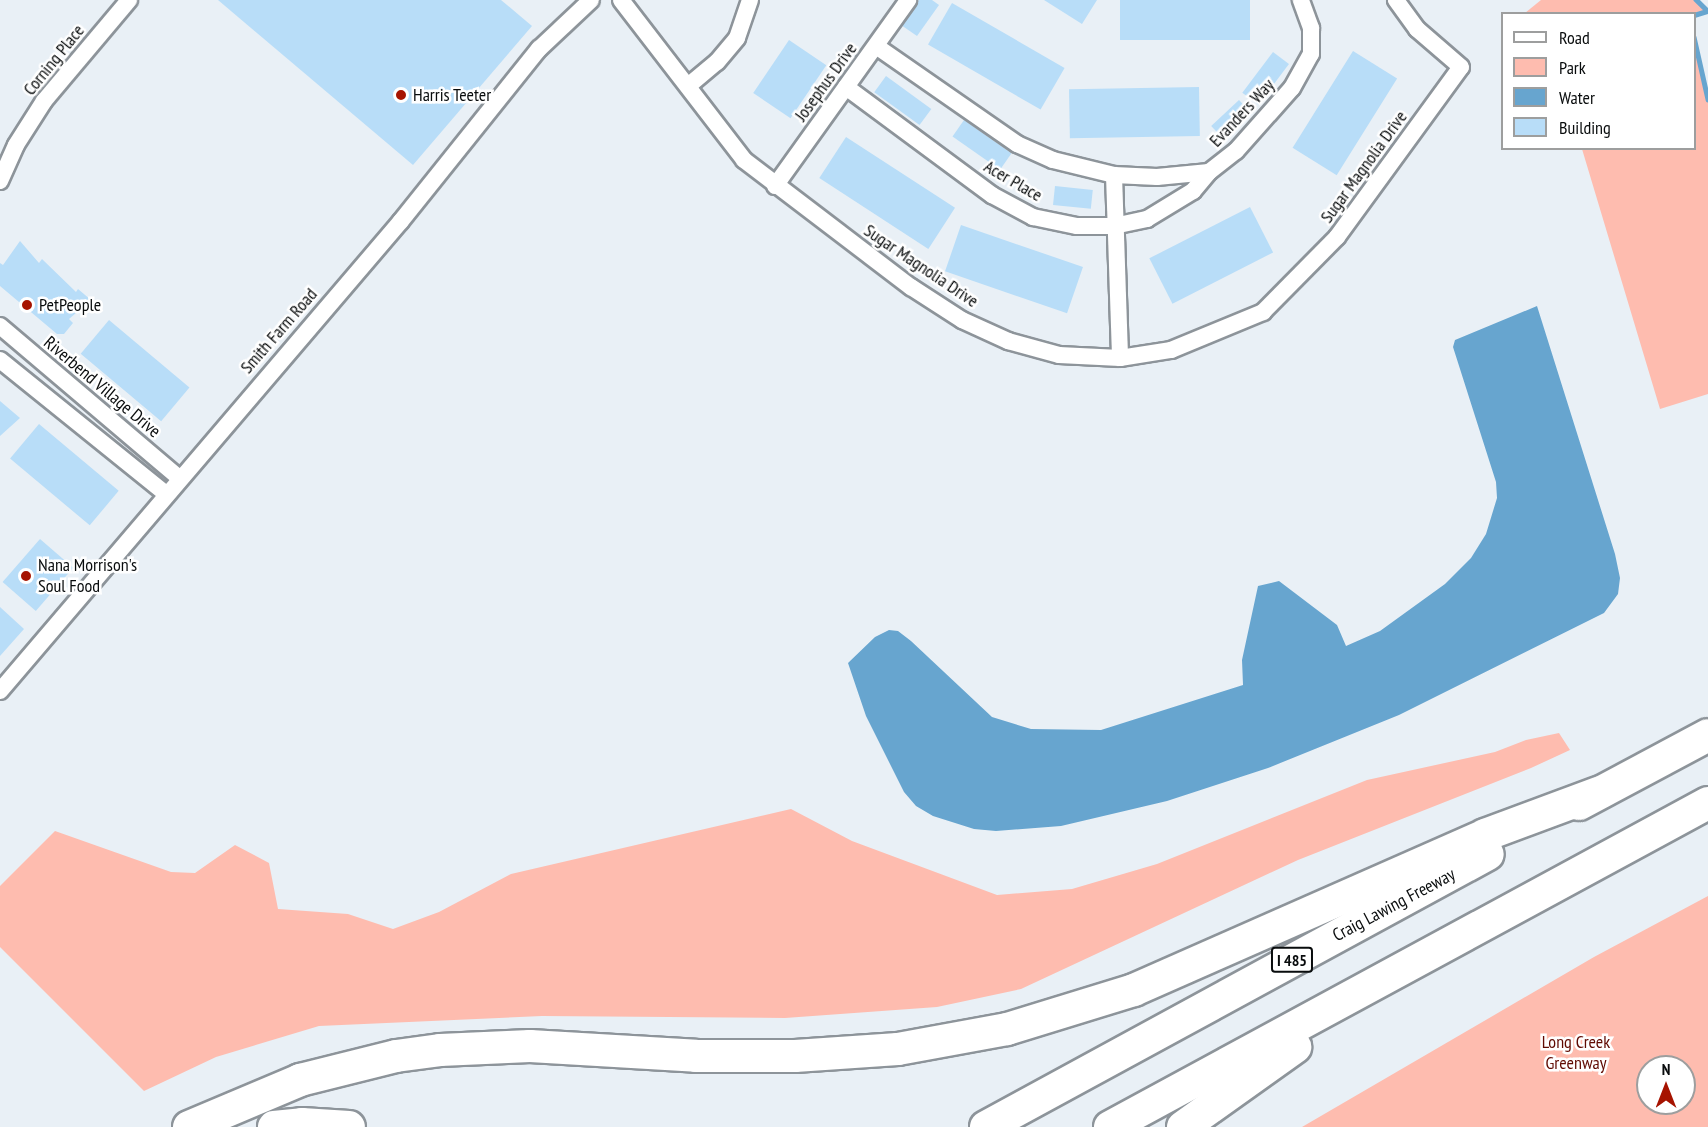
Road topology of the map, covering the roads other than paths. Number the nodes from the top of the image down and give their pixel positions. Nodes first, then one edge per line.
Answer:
1 (129, 0) edge
2 (591, 0) edge
3 (621, 0) edge
4 (750, 0) edge
5 (909, 0) edge
6 (1301, 0) edge
7 (1396, 0) edge
8 (876, 46) junction
9 (688, 86) junction
10 (846, 87) junction
11 (1209, 172) junction
12 (1114, 175) junction
13 (0, 181) edge
14 (775, 186) junction
15 (1114, 226) junction
16 (0, 326) edge
17 (1120, 358) junction
18 (0, 360) edge
19 (180, 478) junction
20 (165, 493) junction
21 (0, 691) edge
22 (1708, 735) edge
23 (1598, 793) junction
24 (1708, 803) edge
25 (1527, 901) junction
26 (189, 1127) edge
27 (274, 1127) edge
28 (349, 1127) edge
29 (986, 1127) edge
30 (1110, 1127) edge
31 (1183, 1127) edge

1 - 13 street, Corning Place
2 - 19 street, Smith Farm Road
3 - 9 street, Sugar Magnolia Drive
4 - 9 street
5 - 8 street, Josephus Drive
6 - 11 street, Evanders Way
7 - 17 street, Sugar Magnolia Drive
8 - 10 street, Josephus Drive
8 - 12 street, Evanders Way
9 - 14 street, Sugar Magnolia Drive
10 - 14 street, Josephus Drive
10 - 15 street, Acer Place
11 - 12 street, Evanders Way
11 - 15 street, Acer Place
12 - 15 street
14 - 17 street, Sugar Magnolia Drive
15 - 17 street
16 - 19 street, Riverbend Village Drive
18 - 20 street
19 - 20 street, Smith Farm Road
20 - 21 street, Smith Farm Road
22 - 23 highway, Craig Lawing Freeway / I 485
23 - 26 highway
23 - 29 highway, Craig Lawing Freeway / I 485
24 - 25 highway
25 - 30 highway
25 - 31 highway
27 - 28 highway

